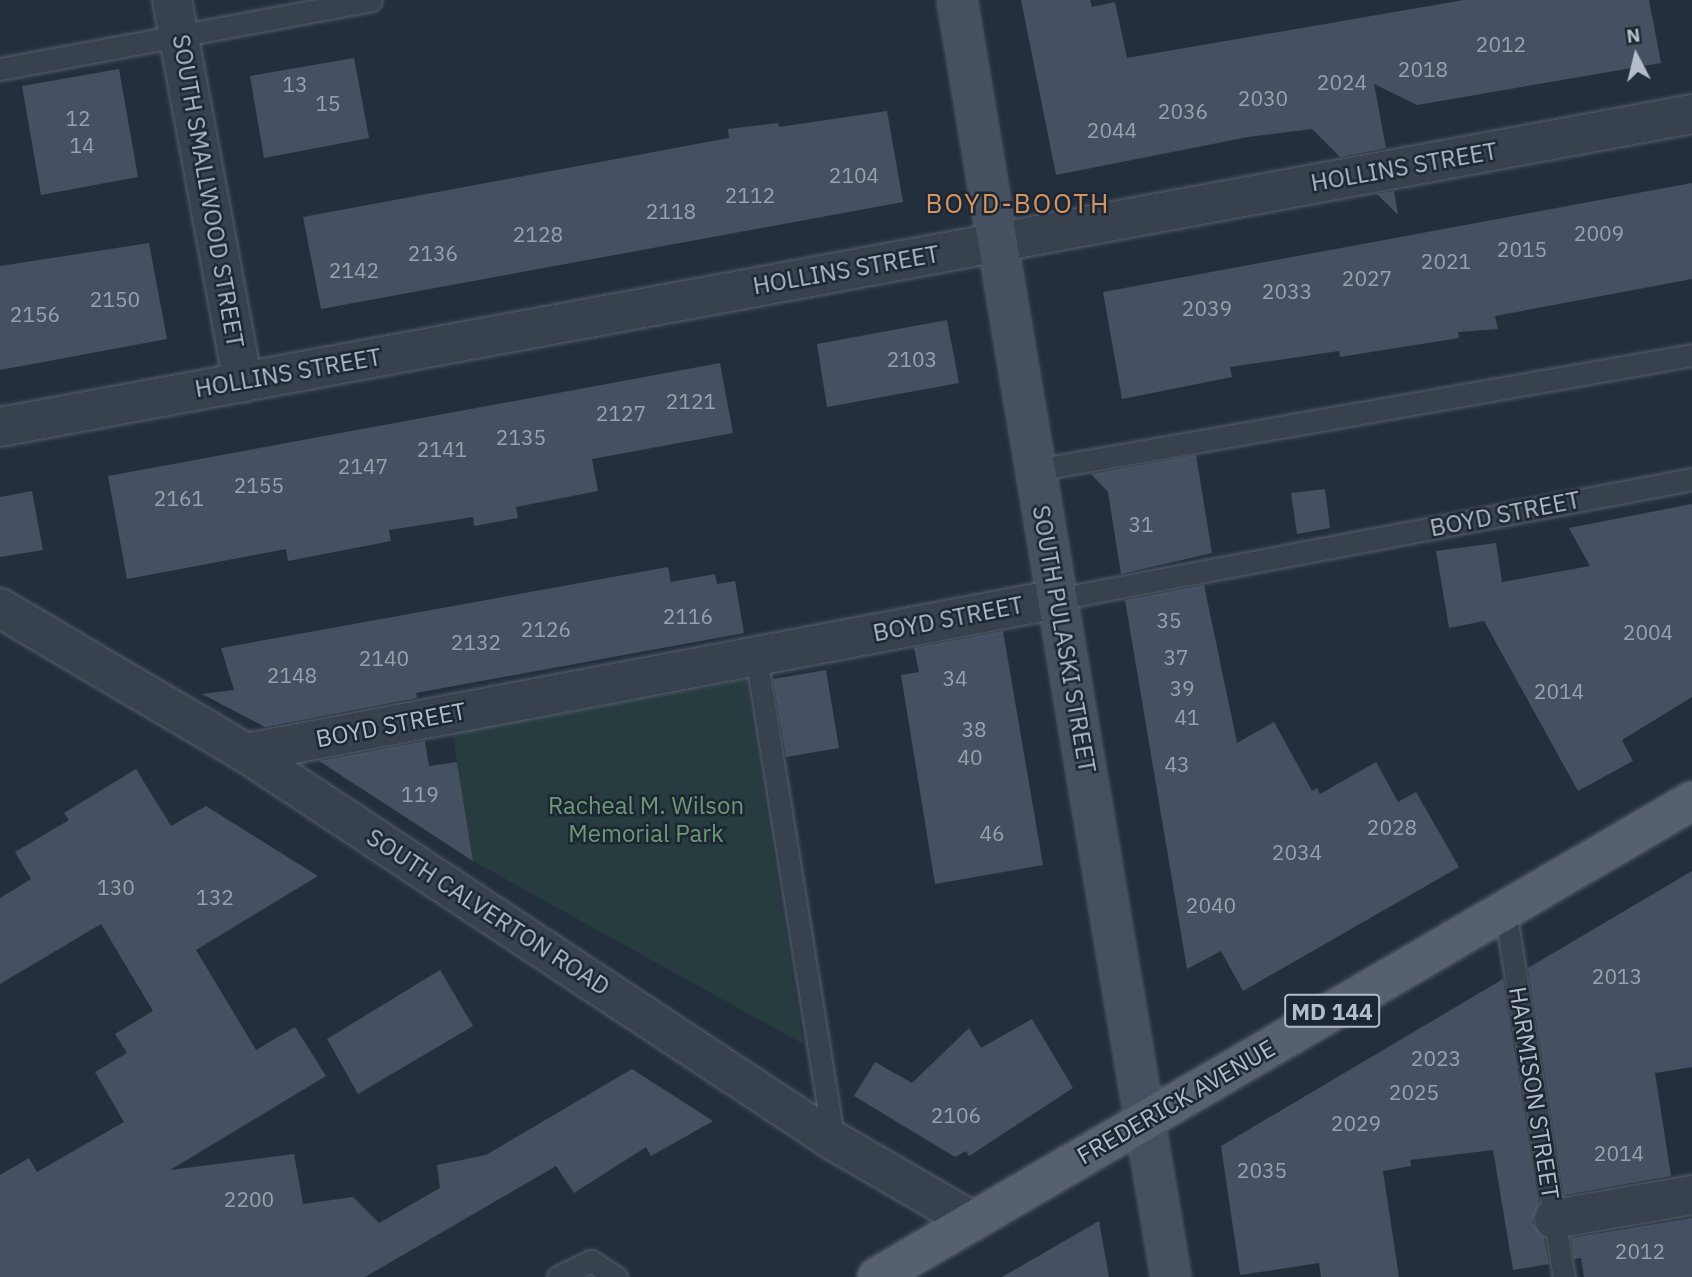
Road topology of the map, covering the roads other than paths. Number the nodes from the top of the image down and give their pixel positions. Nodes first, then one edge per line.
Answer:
1 (371, 0) edge
2 (957, 0) edge
3 (176, 17) edge
4 (0, 69) edge
5 (1692, 114) edge
6 (997, 243) junction
7 (1692, 355) edge
8 (243, 382) junction
9 (0, 427) edge
10 (1035, 470) junction
11 (1692, 479) edge
12 (1057, 598) junction
13 (0, 608) edge
14 (756, 656) junction
15 (246, 753) junction
16 (1692, 801) edge
17 (1505, 910) junction
18 (1146, 1119) junction
19 (834, 1140) junction
20 (1692, 1195) edge
21 (1555, 1219) junction
22 (972, 1221) junction
23 (558, 1277) edge
24 (616, 1277) edge
25 (877, 1277) edge
26 (1171, 1277) edge
27 (1564, 1277) edge

1 - 3 lane
2 - 6 street, SOUTH PULASKI STREET
3 - 4 lane
3 - 8 street, SOUTH SMALLWOOD STREET
5 - 6 street, HOLLINS STREET
6 - 8 street, HOLLINS STREET
6 - 10 street, SOUTH PULASKI STREET
7 - 10 lane
8 - 9 street, HOLLINS STREET
10 - 12 street, SOUTH PULASKI STREET
11 - 12 lane, BOYD STREET
12 - 14 street, BOYD STREET
12 - 18 street, SOUTH PULASKI STREET
13 - 15 street, SOUTH CALVERTON ROAD
14 - 15 street, BOYD STREET
14 - 19 lane
15 - 19 street, SOUTH CALVERTON ROAD
16 - 17 main road, FREDERICK AVENUE / MD 144
17 - 18 main road, FREDERICK AVENUE / MD 144
17 - 21 lane, HARMISON STREET
18 - 22 main road, FREDERICK AVENUE / MD 144
18 - 26 street, SOUTH PULASKI STREET
19 - 22 street, SOUTH CALVERTON ROAD
20 - 21 street
21 - 27 lane, HARMISON STREET
22 - 25 main road, FREDERICK AVENUE / MD 144
23 - 24 lane

